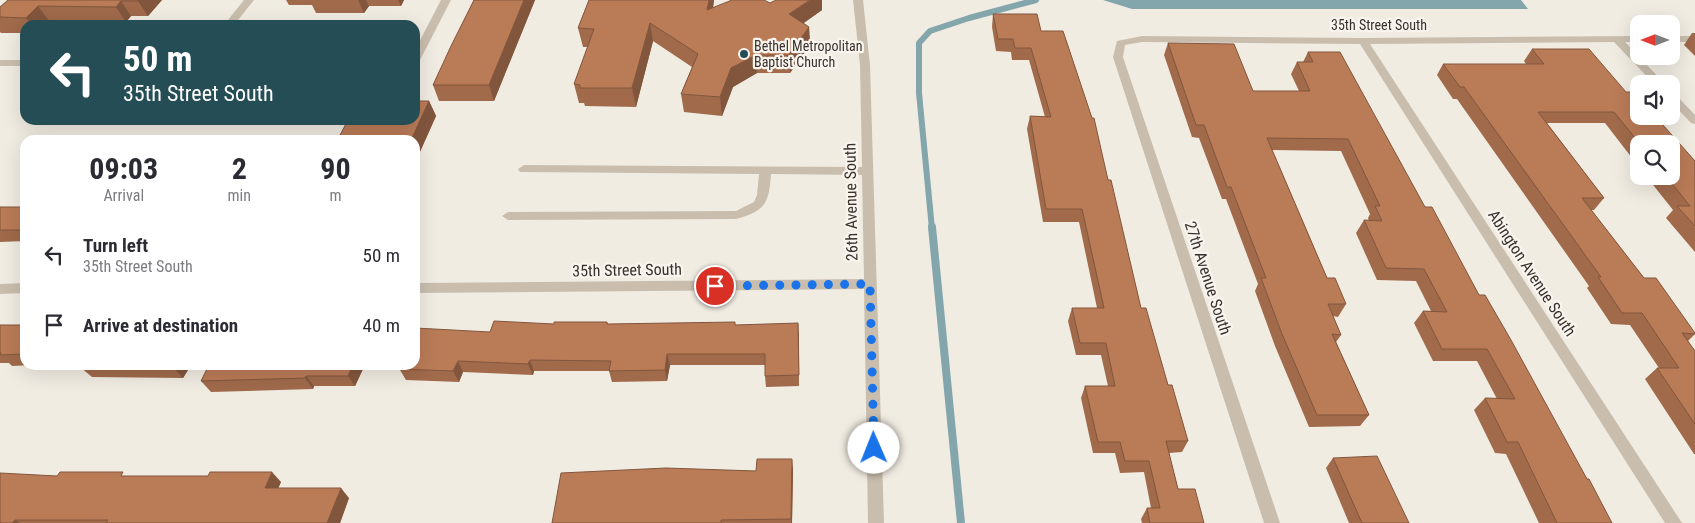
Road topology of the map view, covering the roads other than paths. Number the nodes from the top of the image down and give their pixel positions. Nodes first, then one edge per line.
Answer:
1 (249, 0) edge
2 (446, 0) edge
3 (858, 0) edge
4 (233, 20) edge
5 (420, 36) edge
6 (428, 36) junction
7 (1616, 39) junction
8 (1630, 39) edge
9 (1680, 39) edge
10 (1695, 39) edge
11 (1363, 40) junction
12 (1120, 43) joint
13 (420, 51) edge
14 (0, 63) edge
15 (20, 63) edge
16 (1651, 75) edge
17 (1680, 105) edge
18 (1695, 121) edge
19 (524, 169) dead end
20 (765, 171) junction
21 (867, 171) junction
22 (508, 216) dead end
23 (870, 284) junction
24 (0, 288) edge
25 (20, 288) edge
26 (420, 288) edge
27 (876, 523) edge
28 (1272, 523) edge
29 (1674, 523) edge

1 - 4 street
2 - 6 street
3 - 21 street, 26th Avenue South
5 - 6 street
6 - 13 street
7 - 8 street, 35th Street South
7 - 11 street, 35th Street South
7 - 16 street
9 - 10 street
11 - 12 street, 35th Street South
11 - 29 street, Abington Avenue South
12 - 28 street, 27th Avenue South
14 - 15 street
17 - 18 street
19 - 20 street
20 - 21 street
20 - 22 street
21 - 23 street, 26th Avenue South
23 - 26 street, 35th Street South
23 - 27 street, 26th Avenue South
24 - 25 street

